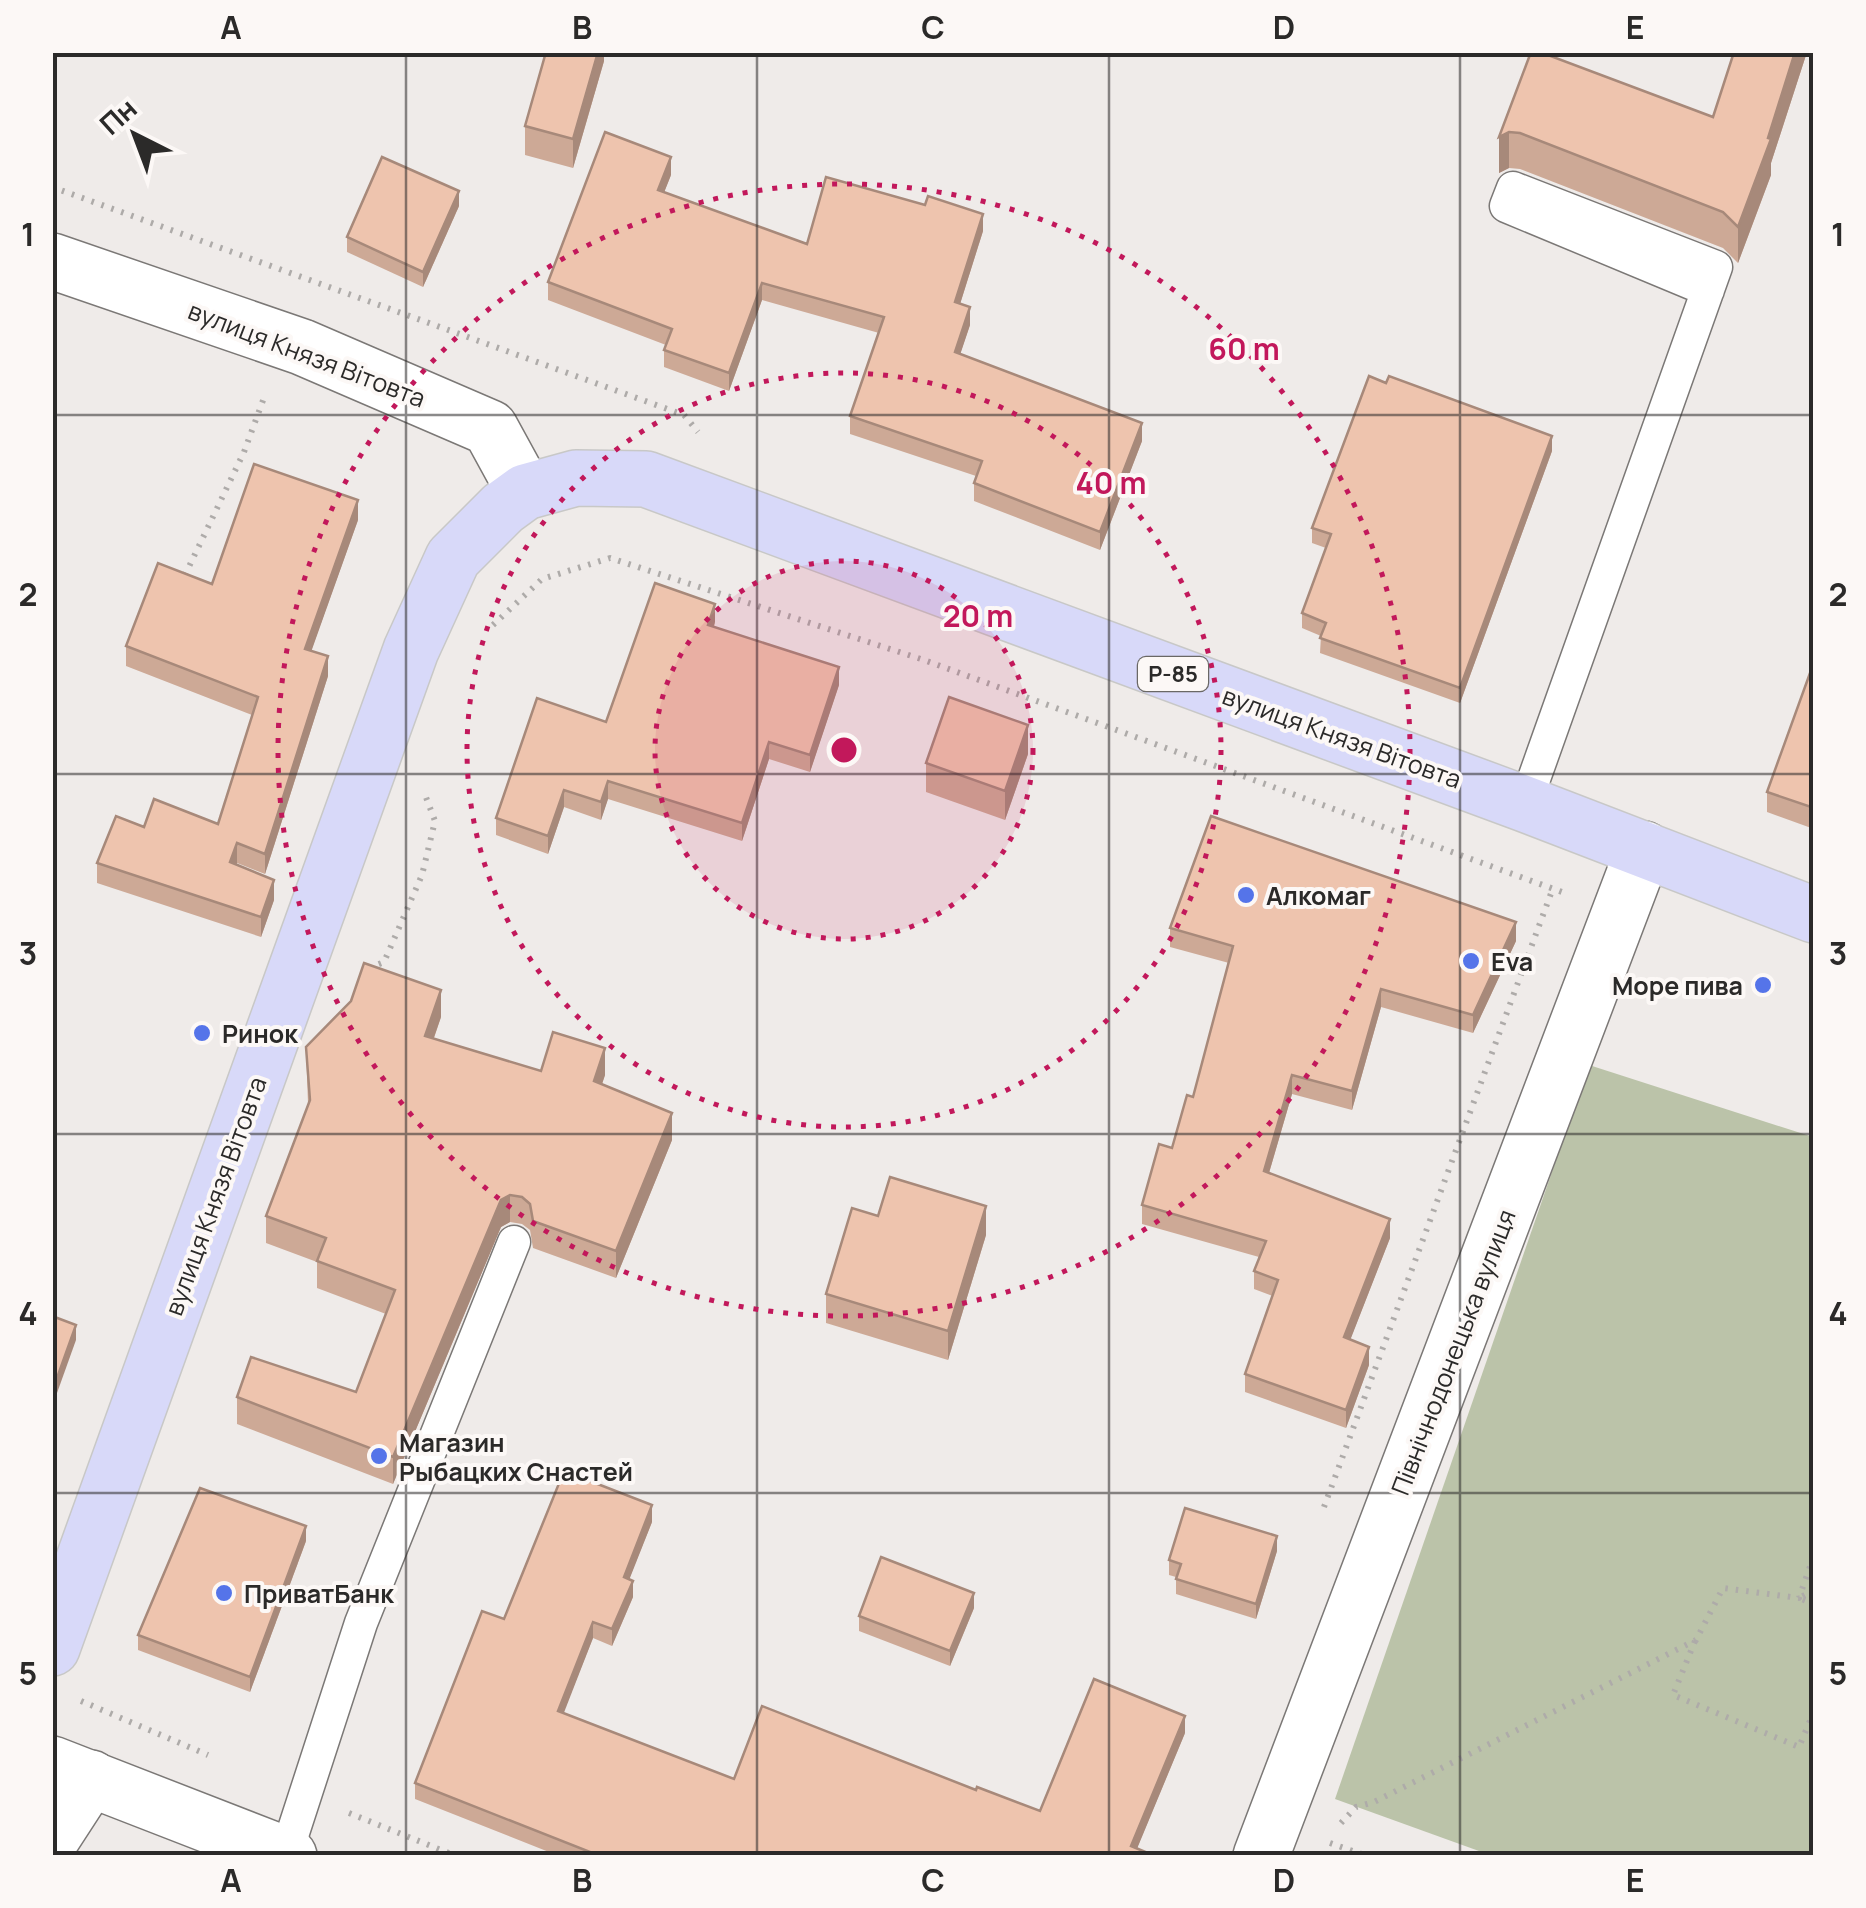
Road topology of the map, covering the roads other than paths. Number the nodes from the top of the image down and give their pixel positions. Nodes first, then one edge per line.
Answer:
1 (52, 260) edge
2 (1708, 290) junction
3 (526, 492) junction
4 (1525, 804) junction
5 (1644, 849) junction
6 (1814, 915) edge
7 (514, 1242) dead end
8 (52, 1648) edge
9 (72, 1771) edge
10 (52, 1838) edge
11 (288, 1855) edge
12 (1261, 1856) edge

1 - 3 street, вулиця Князя Вітовта
2 - 2 lane
2 - 4 lane
3 - 4 main road, вулиця Князя Вітовта / Р-85
3 - 8 main road, вулиця Князя Вітовта / Р-85
4 - 5 main road, вулиця Князя Вітовта / Р-85
5 - 6 main road, вулиця Князя Вітовта / Р-85
5 - 12 street, Північнодонецька вулиця
7 - 11 lane
9 - 10 street
9 - 11 street

